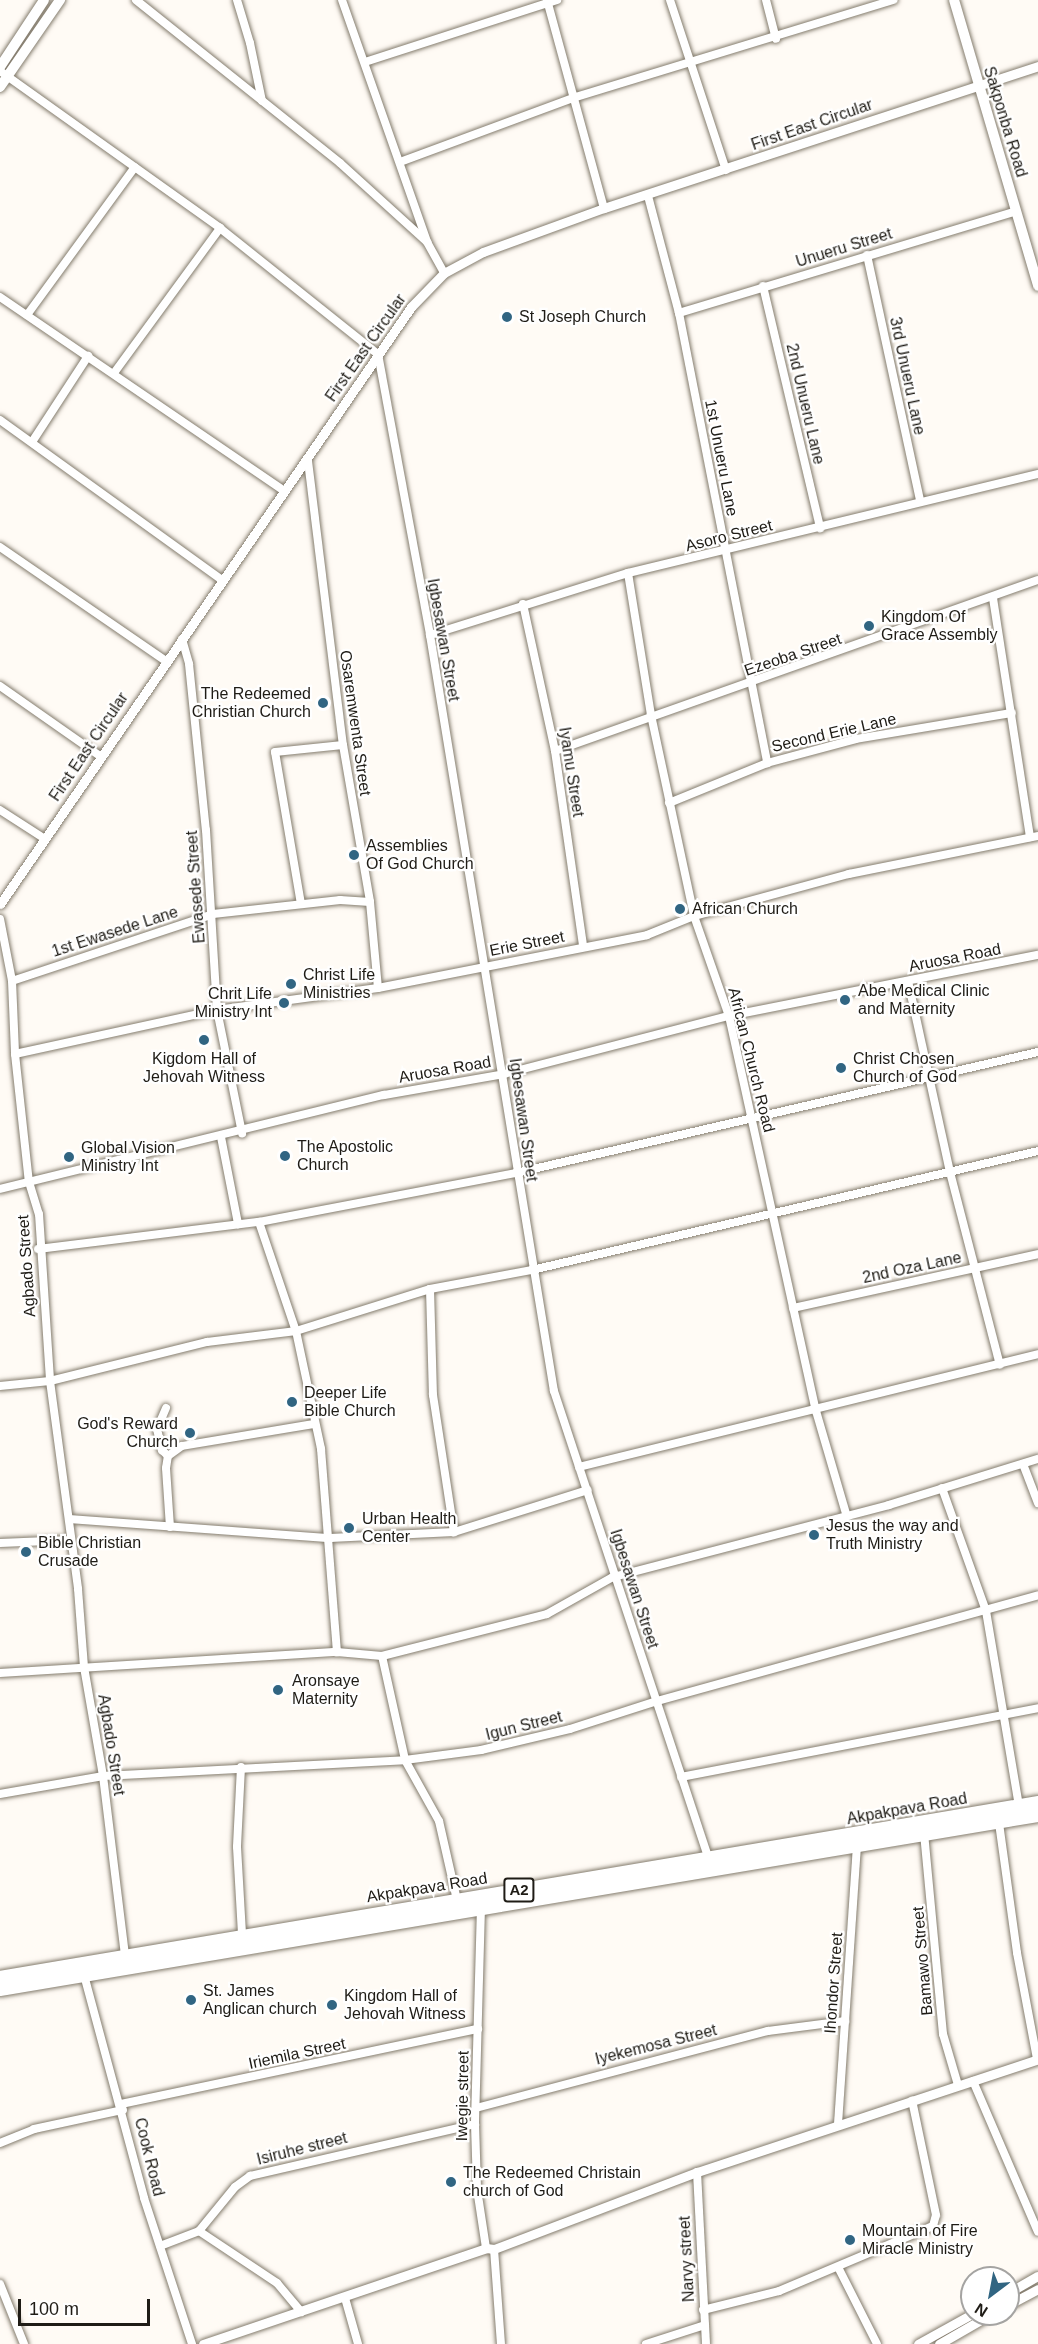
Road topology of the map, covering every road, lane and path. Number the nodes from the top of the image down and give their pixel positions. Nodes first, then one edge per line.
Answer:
1 (44, 0) edge
2 (60, 0) edge
3 (136, 0) edge
4 (237, 0) edge
5 (342, 0) edge
6 (557, 0) edge
7 (670, 0) edge
8 (766, 0) edge
9 (894, 0) edge
10 (954, 0) edge
11 (548, 1) edge
12 (776, 39) junction
13 (365, 62) junction
14 (692, 64) junction
15 (1038, 66) edge
16 (3, 71) edge
17 (977, 85) junction
18 (0, 87) edge
19 (576, 97) junction
20 (262, 101) junction
21 (400, 162) junction
22 (135, 166) junction
23 (726, 170) junction
24 (648, 196) junction
25 (604, 208) junction
26 (1016, 211) junction
27 (220, 228) junction
28 (427, 242) junction
29 (867, 255) junction
30 (444, 273) junction
31 (764, 286) junction
32 (1038, 286) edge
33 (0, 297) edge
34 (679, 313) junction
35 (27, 315) junction
36 (378, 354) junction
37 (88, 356) junction
38 (114, 373) junction
39 (0, 420) edge
40 (32, 442) junction
41 (308, 461) junction
42 (1038, 474) edge
43 (284, 491) junction
44 (920, 501) junction
45 (820, 528) junction
46 (0, 547) edge
47 (725, 553) junction
48 (628, 573) junction
49 (223, 580) junction
50 (1038, 580) edge
51 (993, 598) junction
52 (523, 604) junction
53 (430, 635) junction
54 (182, 639) junction
55 (166, 661) junction
56 (752, 684) junction
57 (0, 686) edge
58 (1012, 713) junction
59 (651, 715) junction
60 (343, 745) junction
61 (555, 751) junction
62 (100, 756) junction
63 (767, 763) junction
64 (669, 803) junction
65 (0, 810) edge
66 (1034, 837) edge
67 (45, 839) junction
68 (370, 902) junction
69 (0, 904) edge
70 (301, 904) junction
71 (213, 914) junction
72 (694, 916) junction
73 (0, 919) edge
74 (583, 946) junction
75 (1038, 955) edge
76 (483, 966) junction
77 (12, 981) junction
78 (908, 981) junction
79 (378, 988) junction
80 (217, 1010) junction
81 (729, 1016) junction
82 (1038, 1052) edge
83 (15, 1054) junction
84 (504, 1074) junction
85 (929, 1076) junction
86 (751, 1117) junction
87 (242, 1132) junction
88 (221, 1137) junction
89 (1038, 1151) edge
90 (950, 1172) junction
91 (516, 1173) junction
92 (29, 1182) junction
93 (0, 1190) edge
94 (775, 1215) junction
95 (259, 1222) junction
96 (238, 1224) junction
97 (38, 1249) junction
98 (1038, 1254) edge
99 (976, 1268) junction
100 (531, 1270) junction
101 (430, 1289) junction
102 (793, 1308) junction
103 (296, 1331) junction
104 (1038, 1354) edge
105 (1000, 1365) junction
106 (51, 1381) junction
107 (0, 1386) edge
108 (166, 1408) dead end
109 (816, 1411) junction
110 (314, 1424) junction
111 (168, 1456) junction
112 (1038, 1459) edge
113 (1023, 1464) junction
114 (579, 1467) junction
115 (942, 1488) junction
116 (588, 1490) junction
117 (1038, 1503) edge
118 (847, 1516) junction
119 (69, 1519) junction
120 (170, 1527) junction
121 (454, 1532) junction
122 (330, 1538) junction
123 (70, 1540) junction
124 (0, 1543) edge
125 (613, 1576) junction
126 (1038, 1595) edge
127 (986, 1611) junction
128 (337, 1652) junction
129 (382, 1656) junction
130 (84, 1667) junction
131 (0, 1673) edge
132 (657, 1701) junction
133 (1038, 1708) edge
134 (1004, 1712) junction
135 (405, 1760) junction
136 (241, 1767) junction
137 (103, 1776) junction
138 (681, 1777) junction
139 (0, 1794) edge
140 (1038, 1803) edge
141 (1019, 1806) junction
142 (1038, 1815) edge
143 (999, 1823) junction
144 (924, 1833) junction
145 (857, 1844) junction
146 (712, 1865) junction
147 (456, 1900) junction
148 (481, 1907) junction
149 (242, 1934) junction
150 (126, 1954) junction
151 (84, 1974) junction
152 (0, 1978) edge
153 (0, 1989) edge
154 (845, 2021) junction
155 (478, 2029) junction
156 (1038, 2059) edge
157 (973, 2081) junction
158 (958, 2085) junction
159 (912, 2100) junction
160 (122, 2107) junction
161 (476, 2108) junction
162 (475, 2124) junction
163 (838, 2124) junction
164 (0, 2143) edge
165 (697, 2172) junction
166 (199, 2231) junction
167 (1038, 2232) edge
168 (160, 2246) junction
169 (490, 2248) junction
170 (838, 2267) junction
171 (1038, 2276) edge
172 (0, 2284) edge
173 (1020, 2286) edge
174 (1038, 2289) edge
175 (345, 2298) junction
176 (1020, 2299) edge
177 (703, 2310) junction
178 (301, 2312) junction
179 (960, 2321) edge
180 (705, 2325) junction
181 (970, 2326) edge
182 (24, 2344) edge
183 (192, 2344) edge
184 (203, 2344) edge
185 (358, 2344) edge
186 (501, 2344) edge
187 (646, 2344) edge
188 (706, 2344) edge
189 (877, 2344) edge
190 (918, 2344) edge
191 (939, 2344) edge

1 - 16 main road
2 - 16 main road
3 - 20 street
4 - 20 street
5 - 13 street
6 - 11 street
7 - 14 street
8 - 12 street
9 - 12 street
10 - 17 main road, Sakponba Road
11 - 13 street
11 - 19 street
12 - 14 street
13 - 21 street
14 - 19 street
14 - 23 street
15 - 17 street, First East Circular
16 - 18 main road
16 - 22 street
17 - 23 street, First East Circular
17 - 26 main road, Sakponba Road
19 - 21 street
19 - 25 street
20 - 28 street
21 - 28 street
22 - 27 street
22 - 35 street
23 - 24 street, First East Circular
24 - 25 street, First East Circular
24 - 34 street, 1st Unueru Lane
25 - 30 street, First East Circular
26 - 29 street, Unueru Street
26 - 32 main road, Sakponba Road
27 - 36 street
27 - 38 street
28 - 30 street
29 - 31 street, Unueru Street
29 - 44 street, 3rd Unueru Lane
30 - 36 street, First East Circular
31 - 34 street, Unueru Street
31 - 45 street, 2nd Unueru Lane
33 - 35 street
34 - 47 street, 1st Unueru Lane
35 - 37 street
36 - 41 street, First East Circular
36 - 53 street, Igbesawan Street
37 - 38 street
37 - 40 street
38 - 43 street
39 - 40 street
40 - 49 street
41 - 43 street, First East Circular
41 - 60 street, Osaremwenta Street
42 - 44 street, Asoro Street
43 - 49 street, First East Circular
44 - 45 street, Asoro Street
45 - 47 street, Asoro Street
46 - 55 street
47 - 48 street, Asoro Street
47 - 56 street, 1st Unueru Lane
48 - 52 street, Asoro Street
48 - 59 street, African Church Road
49 - 54 street, First East Circular
50 - 51 street, Ezeoba Street
51 - 56 street, Ezeoba Street
51 - 58 street
52 - 53 street, Asoro Street
52 - 61 street, Iyamu Street
53 - 76 street, Igbesawan Street
54 - 55 street, First East Circular
54 - 71 street, Ewasede Street
55 - 62 street, First East Circular
56 - 59 street, Ezeoba Street
56 - 63 street, 1st Unueru Lane
57 - 62 street
58 - 63 street, Second Erie Lane
58 - 66 street
59 - 61 street, Ezeoba Street
59 - 64 street, African Church Road
60 - 68 street, Osaremwenta Street
60 - 70 street
61 - 74 street, Iyamu Street
62 - 67 street, First East Circular
63 - 64 street, Second Erie Lane
64 - 72 street, African Church Road
65 - 67 street
66 - 72 street, Erie Street
67 - 69 street, First East Circular
68 - 70 street, 1st Ewasede Lane
68 - 79 street, Osaremwenta Street
70 - 71 street, 1st Ewasede Lane
71 - 77 street, 1st Ewasede Lane
71 - 80 street, Ewasede Street
72 - 74 street, Erie Street
72 - 81 street, African Church Road
73 - 77 street, Agbado Street
74 - 76 street, Erie Street
75 - 78 street, Aruosa Road
76 - 79 street, Erie Street
76 - 84 street, Igbesawan Street
77 - 83 street, Agbado Street
78 - 81 street, Aruosa Road
78 - 85 street
79 - 80 street, Erie Street
80 - 83 street, Erie Street
80 - 87 street, Ewasede Street
81 - 84 street, Aruosa Road
81 - 86 street, African Church Road
82 - 85 street
83 - 92 street, Agbado Street
84 - 87 street, Aruosa Road
84 - 91 street, Igbesawan Street
85 - 86 street
85 - 90 street
86 - 91 street
86 - 94 street, African Church Road
87 - 88 street, Aruosa Road
88 - 92 street, Aruosa Road
88 - 96 street
89 - 90 street
90 - 94 street
90 - 99 street
91 - 95 street
91 - 100 street, Igbesawan Street
92 - 93 street, Aruosa Road
92 - 97 street, Agbado Street
94 - 100 street
94 - 102 street, African Church Road
95 - 96 street
95 - 103 street
96 - 97 street
97 - 106 street, Agbado Street
98 - 99 street, 2nd Oza Lane
99 - 102 street, 2nd Oza Lane
99 - 105 street
100 - 101 street
100 - 114 street, Igbesawan Street
101 - 103 street
101 - 121 street
102 - 109 street, African Church Road
103 - 106 street
103 - 110 street
104 - 105 street
105 - 109 street
106 - 107 street
106 - 119 street, Agbado Street
108 - 111 street
109 - 114 street
109 - 118 street, African Church Road
110 - 111 street
110 - 122 street
111 - 120 street
112 - 113 street
113 - 115 street
113 - 117 street
114 - 116 street, Igbesawan Street
115 - 118 street
115 - 127 street
116 - 121 street
116 - 125 street, Igbesawan Street
118 - 125 street
119 - 120 street
119 - 123 street, Agbado Street
120 - 122 street
121 - 122 street
122 - 128 street
123 - 124 street
123 - 130 street, Agbado Street
125 - 129 street
125 - 132 street, Igbesawan Street
126 - 127 street, Igun Street
127 - 132 street, Igun Street
127 - 134 street
128 - 129 street
128 - 130 street
129 - 135 street
130 - 131 street
130 - 137 street, Agbado Street
132 - 135 street, Igun Street
132 - 138 street, Igbesawan Street
133 - 134 street
134 - 138 street
134 - 141 street
135 - 136 street, Igun Street
135 - 147 street
136 - 137 street, Igun Street
136 - 149 street
137 - 139 street, Igun Street
137 - 150 street, Agbado Street
138 - 146 street, Igbesawan Street
140 - 141 highway, Akpakpava Road / A2
141 - 146 highway, Akpakpava Road / A2
142 - 143 highway, Akpakpava Road / A2
143 - 144 highway, Akpakpava Road / A2
143 - 156 street
144 - 145 highway, Akpakpava Road / A2
144 - 158 street, Bamawo Street
145 - 146 highway, Akpakpava Road / A2
145 - 154 street, Ihondor Street
146 - 147 highway, Akpakpava Road / A2
146 - 148 highway, Akpakpava Road / A2
147 - 149 highway, Akpakpava Road / A2
148 - 151 highway, Akpakpava Road / A2
148 - 155 street, Iwegie street
149 - 150 highway, Akpakpava Road / A2
150 - 152 highway, Akpakpava Road / A2
151 - 153 highway, Akpakpava Road / A2
151 - 160 street, Cook Road
154 - 161 street, Iyekemosa Street
154 - 163 street, Ihondor Street
155 - 160 street, Iriemila Street
155 - 161 street, Iwegie street
156 - 157 street
157 - 158 street
157 - 167 street
158 - 159 street
159 - 163 street
159 - 170 street
160 - 164 street, Iriemila Street
160 - 168 street, Cook Road
161 - 162 street, Iwegie street
162 - 166 street, Isiruhe street
162 - 169 street, Iwegie street
163 - 165 street
165 - 169 street
165 - 177 street, Narvy street
166 - 168 street, Isiruhe street
166 - 178 street
168 - 183 street, Cook Road
169 - 175 street
169 - 186 street, Iwegie street
170 - 177 street
170 - 189 street
171 - 173 street
172 - 182 street
174 - 176 street
175 - 178 street
175 - 185 street
177 - 180 street, Narvy street
178 - 184 street
179 - 190 street
180 - 187 street
180 - 188 street, Narvy street
181 - 191 street

